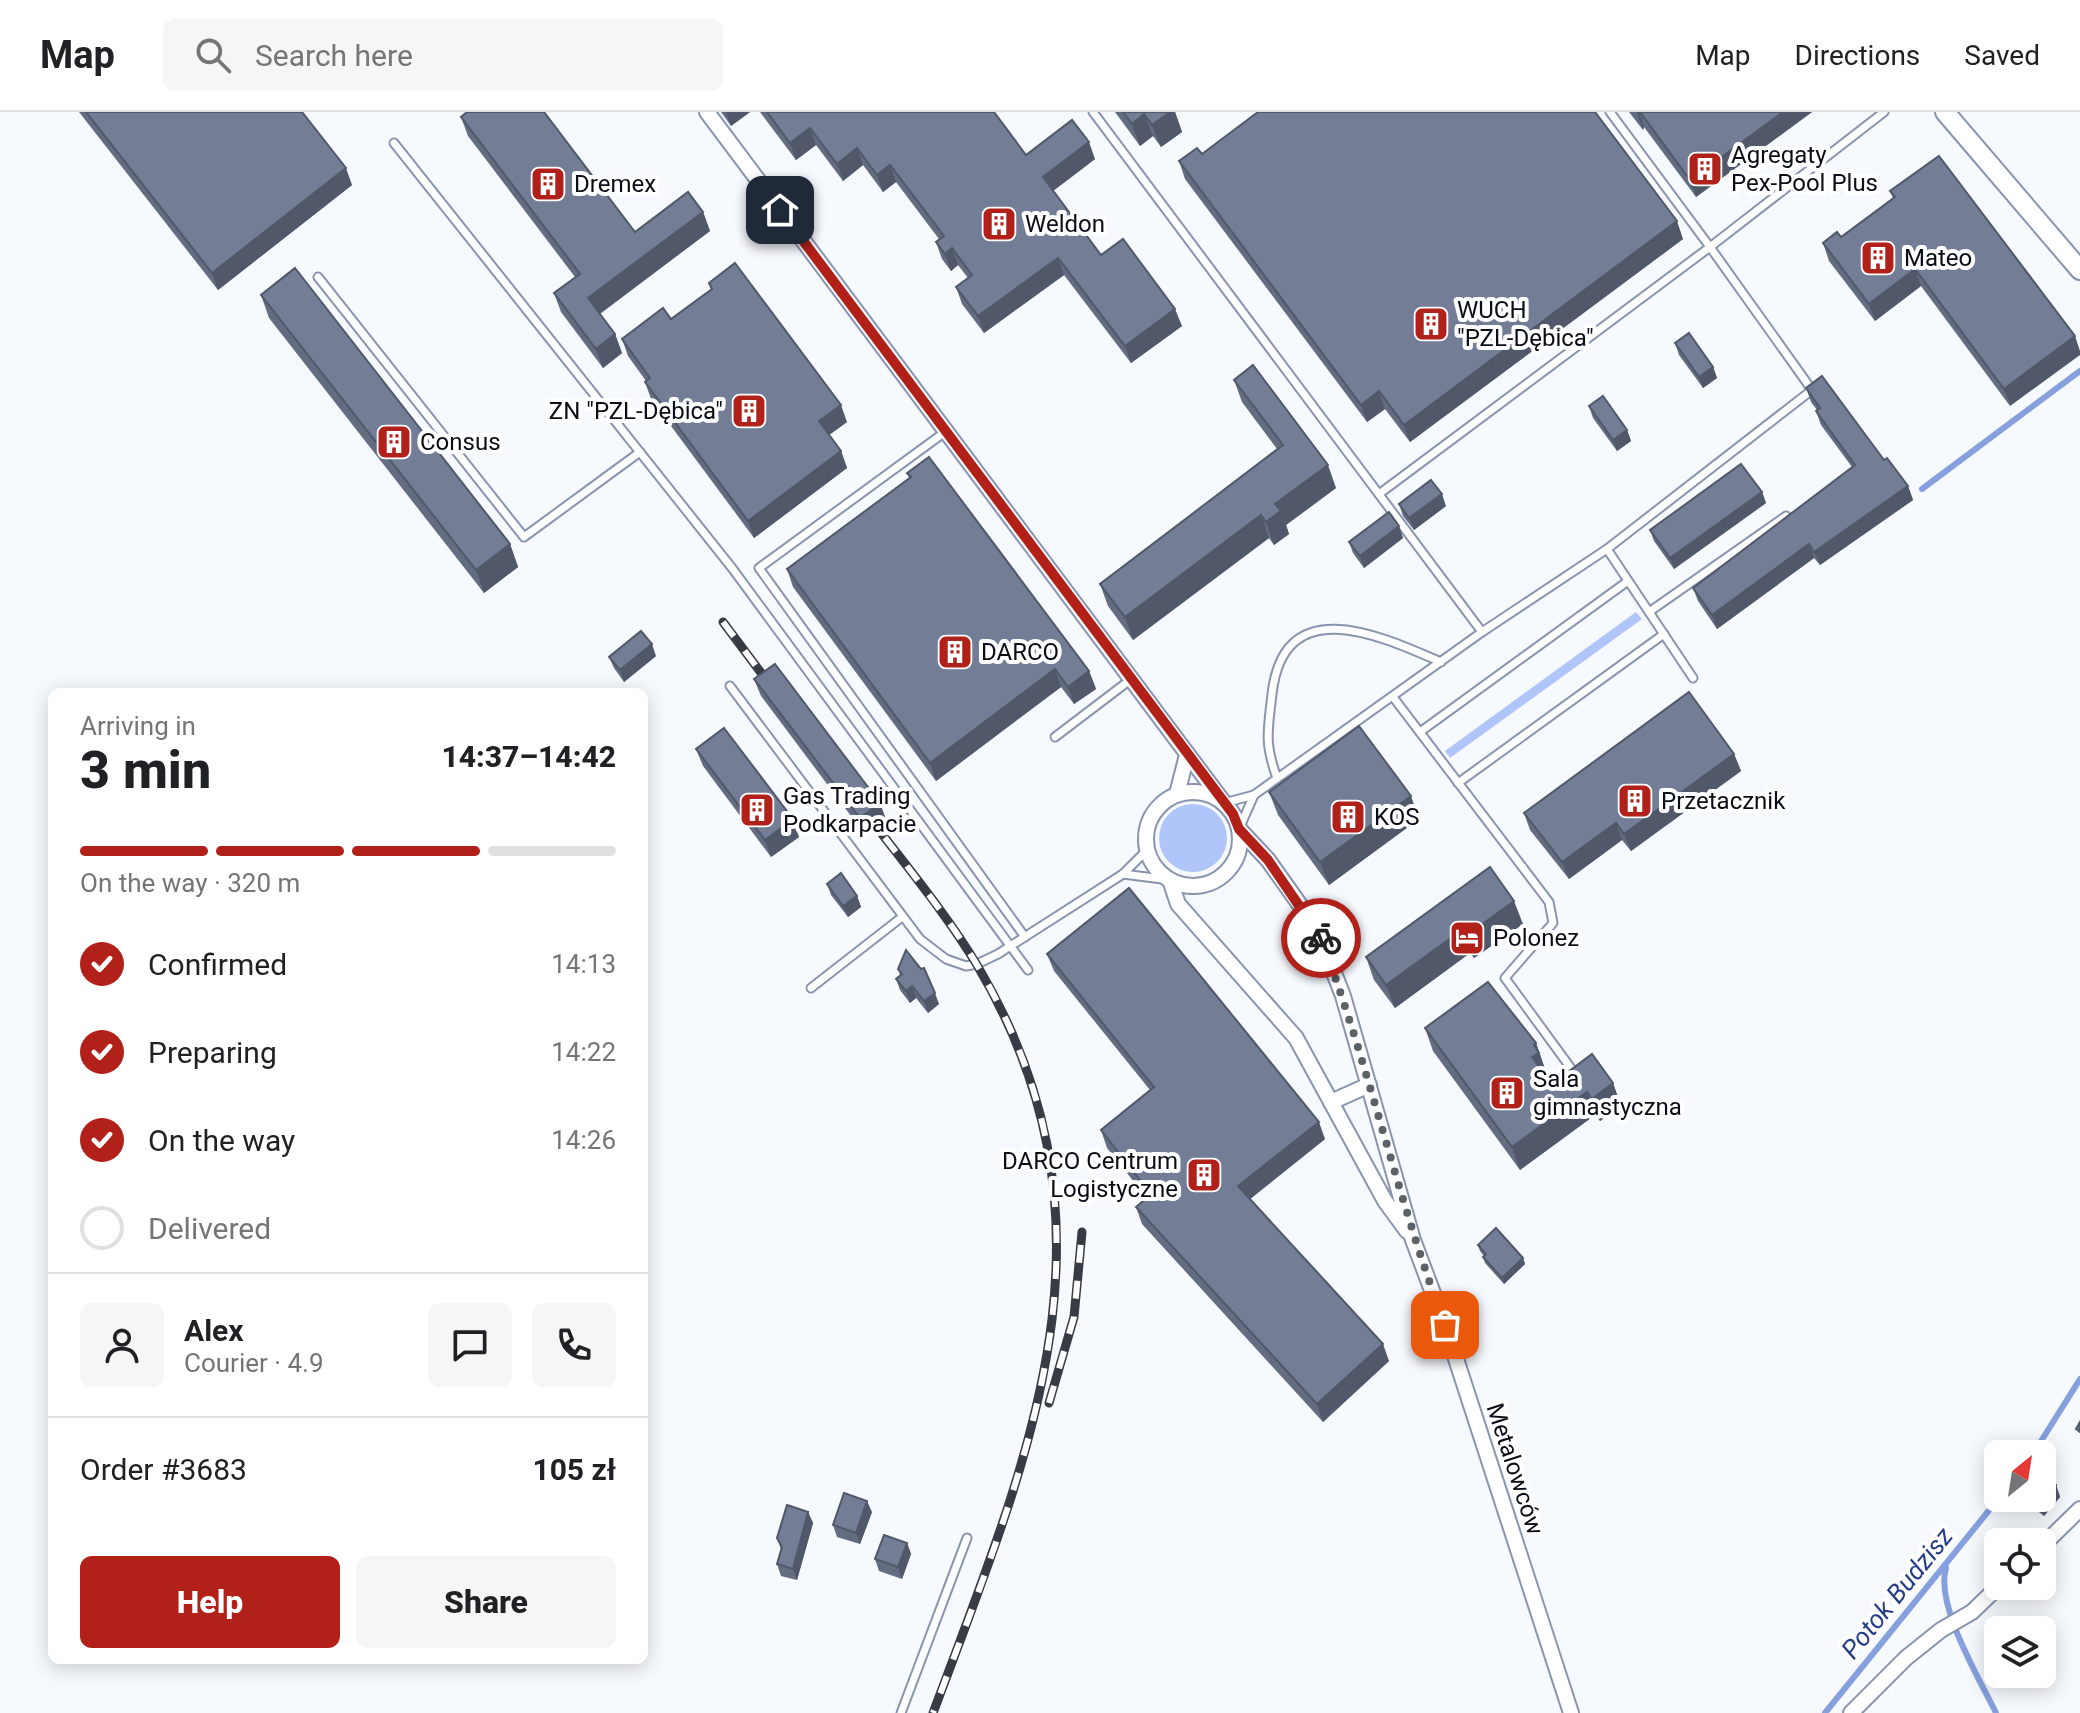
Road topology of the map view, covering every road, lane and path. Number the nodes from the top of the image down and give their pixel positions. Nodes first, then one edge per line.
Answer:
1 (707, 112) edge
2 (1093, 112) edge
3 (1610, 112) edge
4 (1884, 112) edge
5 (1945, 112) edge
6 (394, 143) dead end
7 (1710, 247) junction
8 (2080, 270) edge
9 (318, 277) dead end
10 (945, 432) junction
11 (640, 452) junction
12 (1379, 494) junction
13 (1786, 516) edge
14 (1607, 549) junction
15 (1628, 581) junction
16 (1649, 612) junction
17 (1482, 632) junction
18 (1664, 634) junction
19 (1441, 662) junction
20 (1693, 678) dead end
21 (1130, 680) junction
22 (730, 686) dead end
23 (1393, 697) junction
24 (1420, 732) junction
25 (1055, 737) dead end
26 (1187, 755) junction
27 (1277, 778) junction
28 (1458, 783) junction
29 (1177, 794) junction
30 (1254, 795) junction
31 (1224, 803) junction
32 (1239, 829) junction
33 (1147, 850) junction
34 (1123, 874) junction
35 (1170, 880) junction
36 (902, 917) junction
37 (1025, 937) junction
38 (1013, 945) junction
39 (1028, 970) dead end
40 (811, 988) dead end
41 (1573, 1071) edge
42 (1369, 1085) junction
43 (1331, 1102) junction
44 (1413, 1240) junction
45 (2080, 1509) edge
46 (2056, 1532) edge
47 (967, 1538) dead end
48 (1984, 1600) edge
49 (901, 1713) edge
50 (1571, 1713) edge
51 (1851, 1713) edge

1 - 10 street, Metalowców
2 - 12 lane
3 - 7 lane
4 - 7 lane
5 - 8 street
6 - 11 lane
7 - 12 lane
7 - 14 lane
9 - 11 lane
10 - 21 street, Metalowców
10 - 37 lane
11 - 38 lane
12 - 17 lane
13 - 16 lane
14 - 15 lane
14 - 17 lane
15 - 16 lane
15 - 24 lane
16 - 18 lane
17 - 19 lane
18 - 20 lane
18 - 28 lane
19 - 23 lane
19 - 27 lane
21 - 25 lane
21 - 26 street, Metalowców
22 - 36 lane
23 - 24 lane
23 - 27 lane
24 - 28 lane
26 - 29 street
26 - 31 street, Metalowców
27 - 30 lane
28 - 41 lane
29 - 31 street
29 - 33 street
30 - 31 lane
30 - 32 lane
31 - 32 street, Metalowców
32 - 35 street
32 - 42 street, Metalowców
33 - 34 lane
33 - 35 street, Metalowców
34 - 35 lane
34 - 37 lane
35 - 43 street, Metalowców
36 - 38 lane
36 - 40 lane
37 - 38 lane
38 - 39 lane
42 - 43 street
42 - 44 street, Metalowców
43 - 44 street, Metalowców
44 - 50 street, Metalowców
45 - 46 street
47 - 49 lane
48 - 51 street

